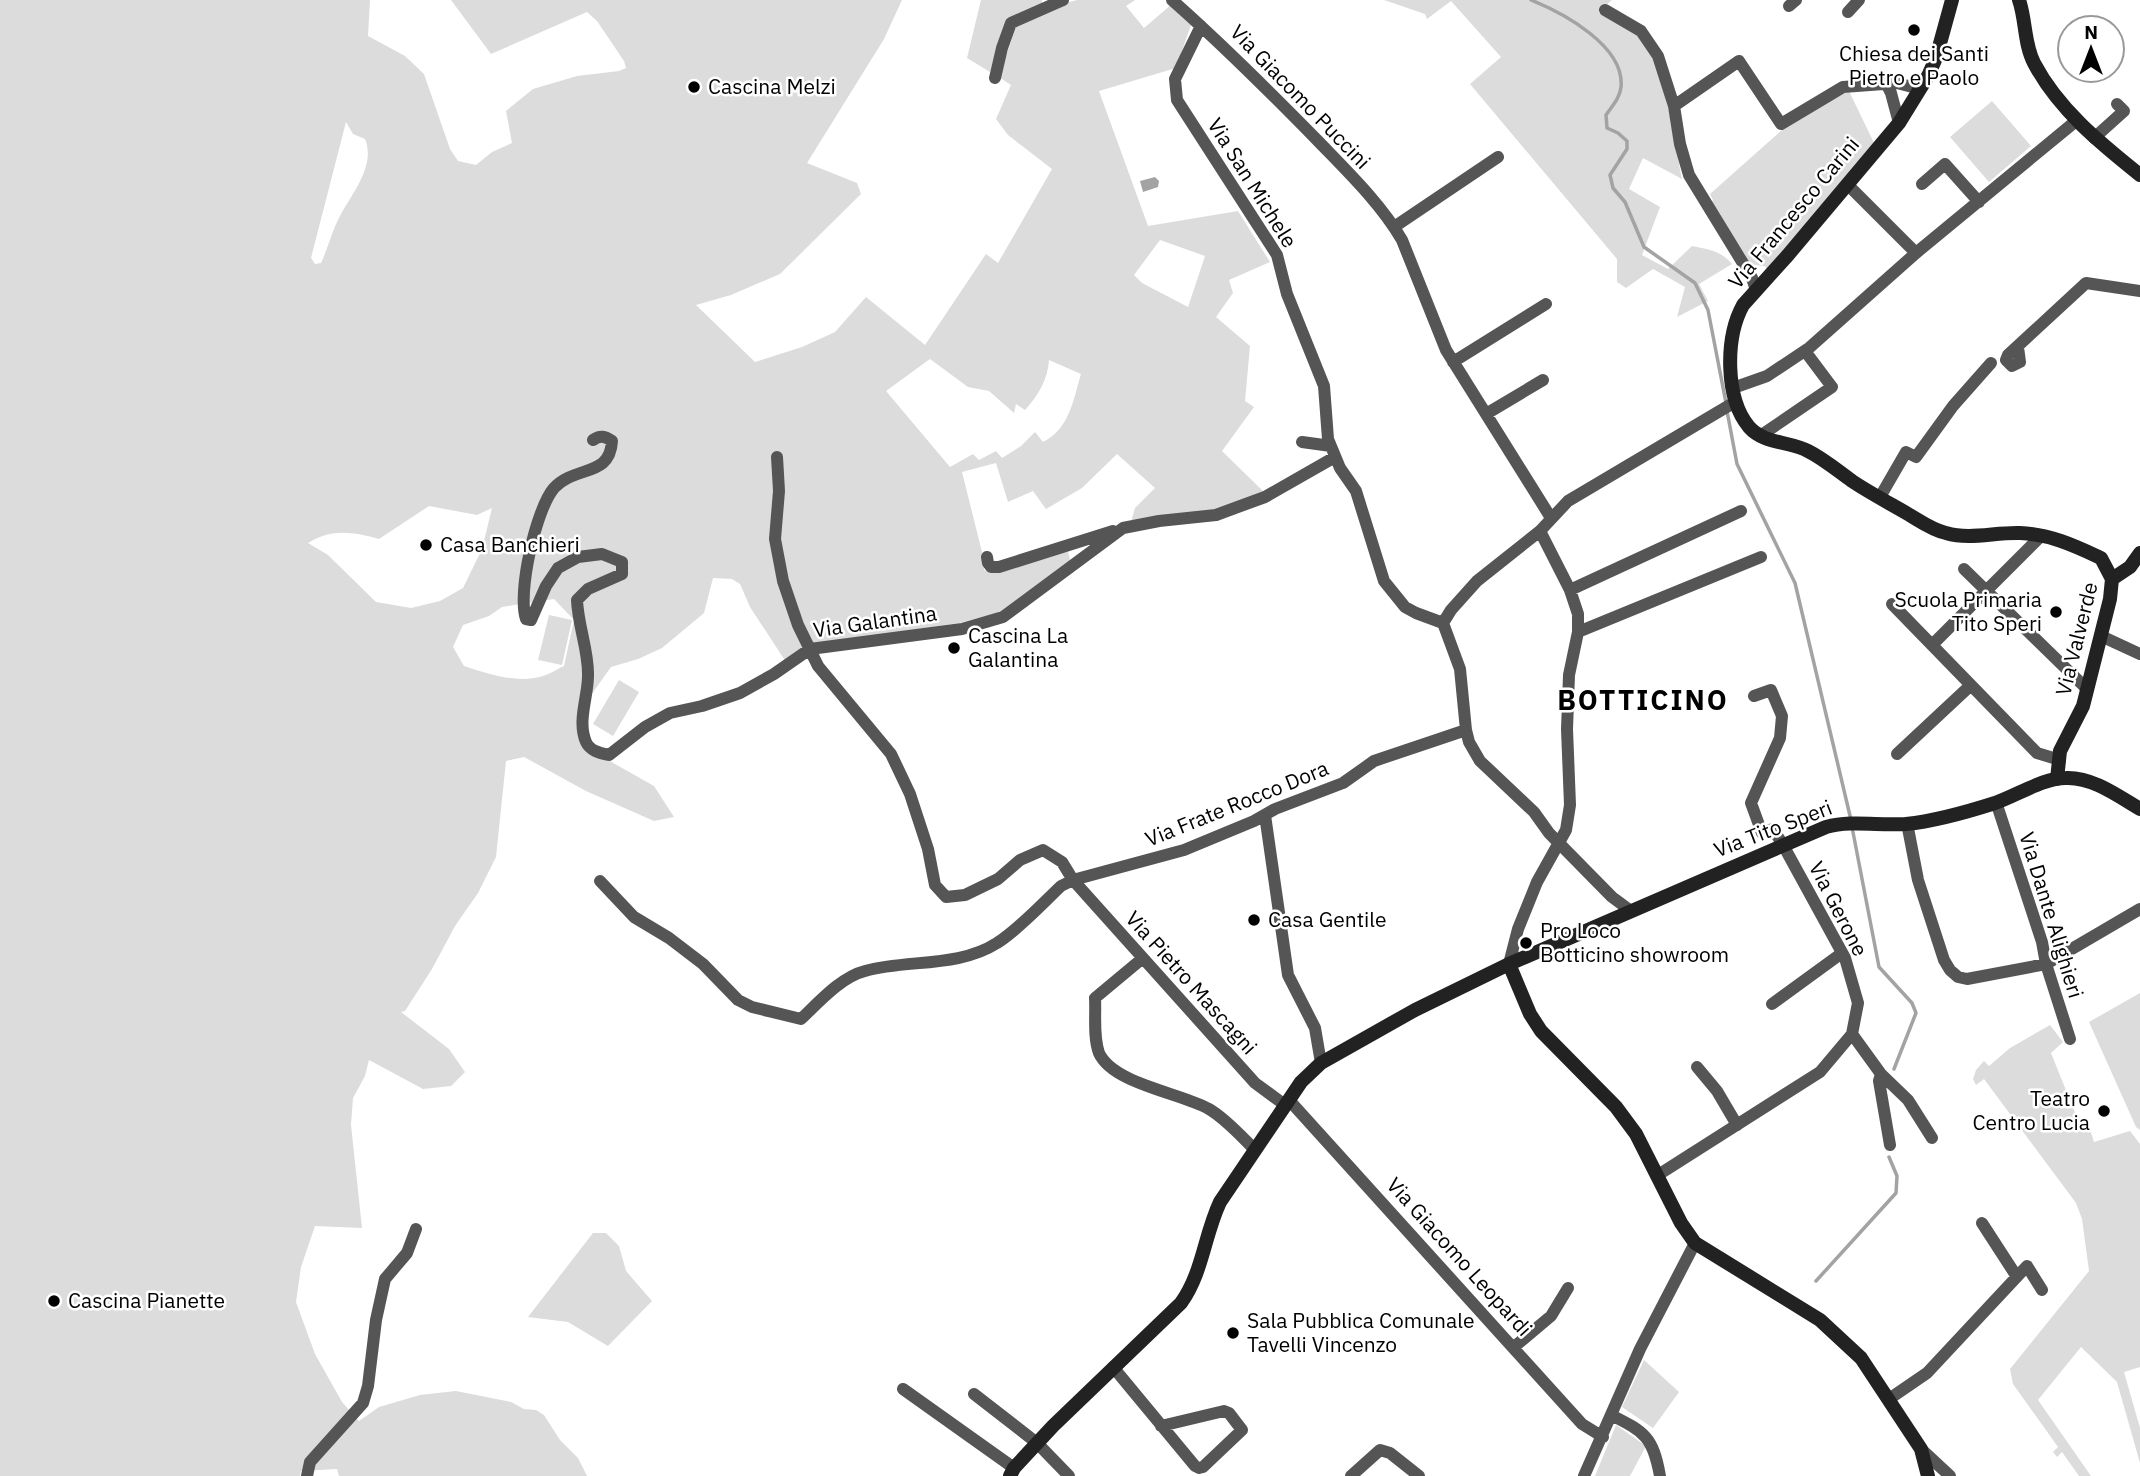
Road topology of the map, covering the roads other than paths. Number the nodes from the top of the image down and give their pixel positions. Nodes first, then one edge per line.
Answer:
1 (1063, 0) edge
2 (1172, 0) edge
3 (1859, 0) edge
4 (1952, 0) edge
5 (2019, 0) edge
6 (1605, 10) dead end
7 (1848, 12) dead end
8 (1201, 26) junction
9 (995, 78) dead end
10 (1886, 83) junction
11 (1920, 89) junction
12 (2118, 104) dead end
13 (1674, 106) junction
14 (2076, 121) junction
15 (1899, 122) junction
16 (2094, 138) junction
17 (1498, 157) dead end
18 (2140, 175) edge
19 (1847, 184) junction
20 (1922, 184) dead end
21 (1979, 201) junction
22 (1394, 227) junction
23 (1916, 253) junction
24 (1756, 290) junction
25 (2140, 291) edge
26 (1546, 304) dead end
27 (2018, 347) dead end
28 (1805, 351) junction
29 (1453, 362) junction
30 (1991, 363) dead end
31 (1544, 380) dead end
32 (1733, 398) junction
33 (1486, 414) junction
34 (1760, 436) junction
35 (593, 440) dead end
36 (1302, 442) dead end
37 (1333, 452) junction
38 (777, 457) dead end
39 (1880, 497) junction
40 (1741, 511) dead end
41 (1551, 518) junction
42 (1123, 528) junction
43 (1540, 531) junction
44 (2042, 535) junction
45 (2140, 553) edge
46 (987, 557) dead end
47 (1761, 557) dead end
48 (1964, 569) dead end
49 (2112, 579) junction
50 (1570, 590) junction
51 (1987, 591) junction
52 (1892, 604) dead end
53 (1443, 623) junction
54 (1578, 632) junction
55 (2101, 636) junction
56 (1933, 644) junction
57 (810, 649) junction
58 (2140, 654) edge
59 (1971, 685) junction
60 (2087, 689) junction
61 (1754, 696) dead end
62 (1466, 730) junction
63 (2064, 743) junction
64 (1897, 754) dead end
65 (2060, 760) junction
66 (2063, 778) junction
67 (1996, 802) junction
68 (2140, 809) edge
69 (1265, 815) junction
70 (1907, 824) junction
71 (1560, 843) junction
72 (1783, 845) junction
73 (1073, 880) junction
74 (600, 881) dead end
75 (2140, 909) edge
76 (1631, 911) junction
77 (1842, 953) junction
78 (1143, 958) junction
79 (1508, 964) junction
80 (2046, 964) junction
81 (1772, 1004) dead end
82 (1852, 1034) junction
83 (2070, 1039) dead end
84 (1321, 1063) junction
85 (1697, 1067) dead end
86 (1881, 1074) junction
87 (1287, 1102) junction
88 (1737, 1125) junction
89 (1932, 1138) dead end
90 (1890, 1145) dead end
91 (1255, 1149) junction
92 (1658, 1175) junction
93 (1982, 1223) dead end
94 (416, 1229) dead end
95 (1695, 1243) junction
96 (2017, 1277) junction
97 (1567, 1288) dead end
98 (2042, 1290) dead end
99 (1514, 1347) junction
100 (1112, 1367) junction
101 (903, 1389) dead end
102 (974, 1394) dead end
103 (1889, 1399) junction
104 (1611, 1415) junction
105 (1161, 1426) junction
106 (1603, 1437) junction
107 (1037, 1443) junction
108 (1921, 1449) junction
109 (1012, 1472) edge
110 (307, 1476) edge
111 (1069, 1476) edge
112 (1351, 1476) edge
113 (1419, 1476) edge
114 (1584, 1476) edge
115 (1660, 1476) edge
116 (1928, 1476) edge
117 (1950, 1476) edge

1 - 9 street
2 - 8 street, Via Giacomo Puccini
3 - 7 street
4 - 11 street, Via Francesco Carini
5 - 14 street
6 - 13 street
8 - 22 street, Via Giacomo Puccini
8 - 37 street, Via San Michele
10 - 11 street
10 - 13 street
10 - 15 street
11 - 15 street, Via Francesco Carini
12 - 16 street
13 - 24 street
14 - 16 street
14 - 21 street
15 - 19 street, Via Francesco Carini
16 - 18 street
17 - 22 street
19 - 23 street
19 - 24 street, Via Francesco Carini
20 - 21 street
21 - 23 street
22 - 29 street, Via Giacomo Puccini
23 - 28 street
24 - 32 street, Via Francesco Carini
25 - 27 street
26 - 29 street
28 - 32 street
28 - 34 street
29 - 33 street, Via Giacomo Puccini
30 - 39 street
31 - 33 street
32 - 34 street
32 - 41 street
33 - 41 street, Via Giacomo Puccini
34 - 39 street
35 - 57 street, Via Galantina
36 - 37 street
37 - 42 street, Via Galantina
37 - 53 street, Via San Michele
38 - 57 street
39 - 44 street
40 - 50 street
41 - 43 street
42 - 46 street, Via Galantina
42 - 57 street, Via Galantina
43 - 50 street
43 - 53 street
44 - 49 street
44 - 51 street
45 - 49 street, Via Valverde
47 - 54 street
48 - 51 street
49 - 55 street, Via Valverde
50 - 54 street
51 - 56 street
51 - 60 street
52 - 56 street
53 - 62 street
54 - 71 street
55 - 58 street
55 - 60 street, Via Valverde
56 - 59 street
57 - 73 street, Via Pietro Mascagni
59 - 64 street
59 - 65 street
60 - 63 street, Via Valverde
61 - 72 street
62 - 69 street, Via Frate Rocco Dora
62 - 71 street
63 - 65 street, Via Valverde
63 - 66 street
65 - 66 street, Via Valverde
66 - 67 street, Via Tito Speri
66 - 68 street
67 - 70 street, Via Tito Speri
67 - 80 street, Via Dante Alighieri
69 - 73 street, Via Frate Rocco Dora
69 - 84 street
70 - 72 street, Via Tito Speri
70 - 80 street
71 - 76 street
71 - 79 street
72 - 76 street, Via Tito Speri
72 - 77 street, Via Gerone
73 - 74 street, Via Frate Rocco Dora
73 - 78 street, Via Pietro Mascagni
75 - 80 street
76 - 79 street, Via Tito Speri
77 - 81 street
77 - 82 street, Via Gerone
78 - 87 street, Via Pietro Mascagni
78 - 91 street
79 - 84 street, Via Tito Speri
79 - 92 street
80 - 83 street, Via Dante Alighieri
82 - 86 street
82 - 88 street
84 - 87 street, Via Tito Speri
85 - 88 street
86 - 89 street
86 - 90 street
87 - 91 street, Via Tito Speri
87 - 99 street, Via Giacomo Leopardi
88 - 92 street
91 - 100 street, Via Tito Speri
92 - 95 street
93 - 96 street
94 - 110 street
95 - 103 street
95 - 104 street
96 - 98 street
96 - 103 street
97 - 99 street
99 - 106 street, Via Giacomo Leopardi
100 - 105 street
100 - 107 street, Via Tito Speri
101 - 109 street
102 - 107 street
103 - 108 street
104 - 106 street
104 - 115 street
105 - 105 street
106 - 114 street
107 - 109 street, Via Tito Speri
107 - 111 street
108 - 116 street
108 - 117 street
112 - 113 street

